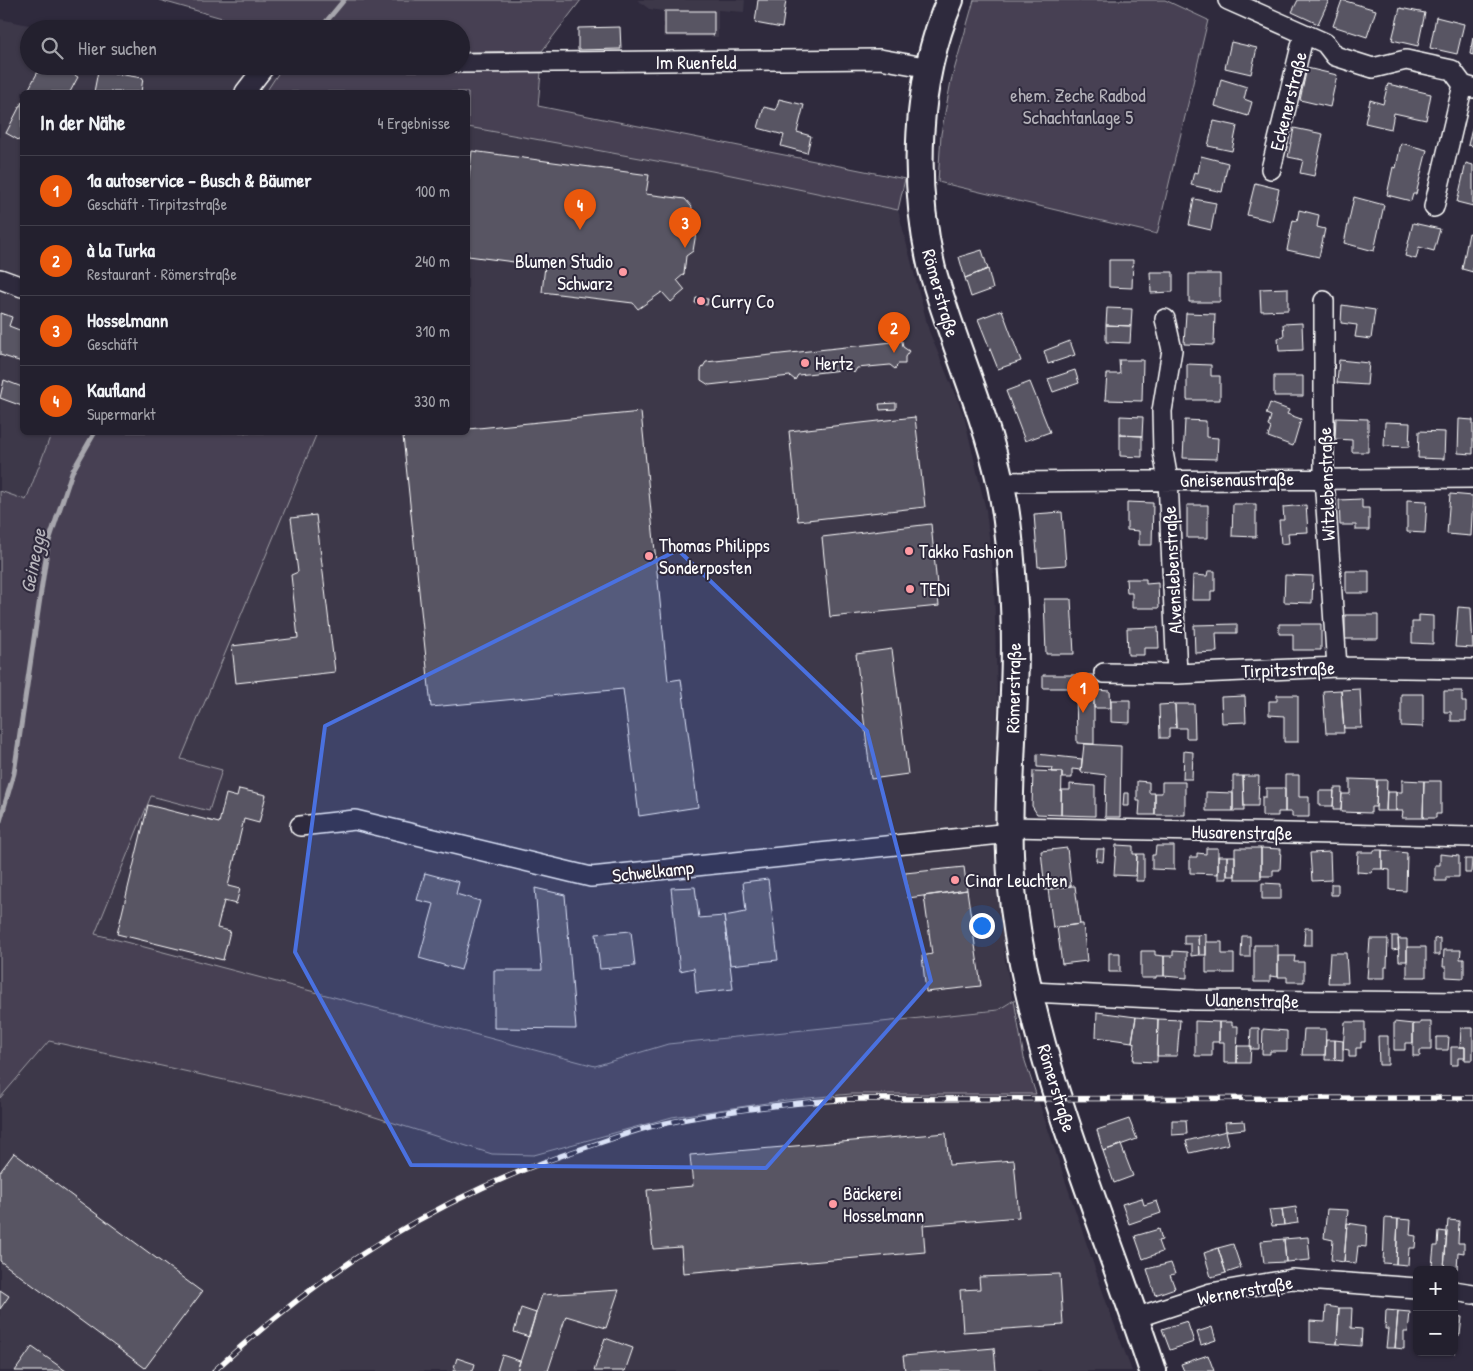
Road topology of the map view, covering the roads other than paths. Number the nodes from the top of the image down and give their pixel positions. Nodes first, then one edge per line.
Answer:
1 (950, 0) edge
2 (1228, 0) edge
3 (1304, 34) junction
4 (470, 63) edge
5 (930, 68) junction
6 (258, 75) edge
7 (1468, 86) edge
8 (247, 90) edge
9 (1271, 169) dead end
10 (1434, 207) dead end
11 (0, 279) edge
12 (20, 286) edge
13 (1324, 301) dead end
14 (1165, 319) dead end
15 (1324, 478) junction
16 (1473, 478) edge
17 (1168, 480) junction
18 (1000, 482) junction
19 (1337, 667) junction
20 (1473, 669) edge
21 (1104, 673) dead end
22 (1177, 674) junction
23 (300, 826) dead end
24 (1010, 830) junction
25 (1473, 837) edge
26 (1031, 992) junction
27 (1473, 1002) edge
28 (1413, 1288) edge
29 (1458, 1292) edge
30 (1473, 1294) edge
31 (1135, 1318) junction
32 (1153, 1371) edge

1 - 5 main road, Römerstraße
2 - 3 street, Eckenerstraße
3 - 7 street, Eckenerstraße
3 - 9 street, Eckenerstraße
4 - 5 street, Im Ruenfeld
5 - 18 main road, Römerstraße
6 - 8 street
7 - 10 street, Eckenerstraße
11 - 12 street
13 - 15 street, Witzlebenstraße
14 - 17 street, Alvenslebenstraße
15 - 16 street, Gneisenaustraße
15 - 17 street, Gneisenaustraße
15 - 19 street, Witzlebenstraße
17 - 18 street, Gneisenaustraße
17 - 22 street, Alvenslebenstraße
18 - 24 main road, Römerstraße
19 - 20 street, Tirpitzstraße
19 - 22 street, Tirpitzstraße
21 - 22 street, Tirpitzstraße
23 - 24 street, Schwelkamp
24 - 25 street, Husarenstraße
24 - 26 main road, Römerstraße
26 - 27 street, Ulanenstraße
26 - 31 main road, Römerstraße
28 - 31 street, Wernerstraße
29 - 30 street
31 - 32 main road, Römerstraße

